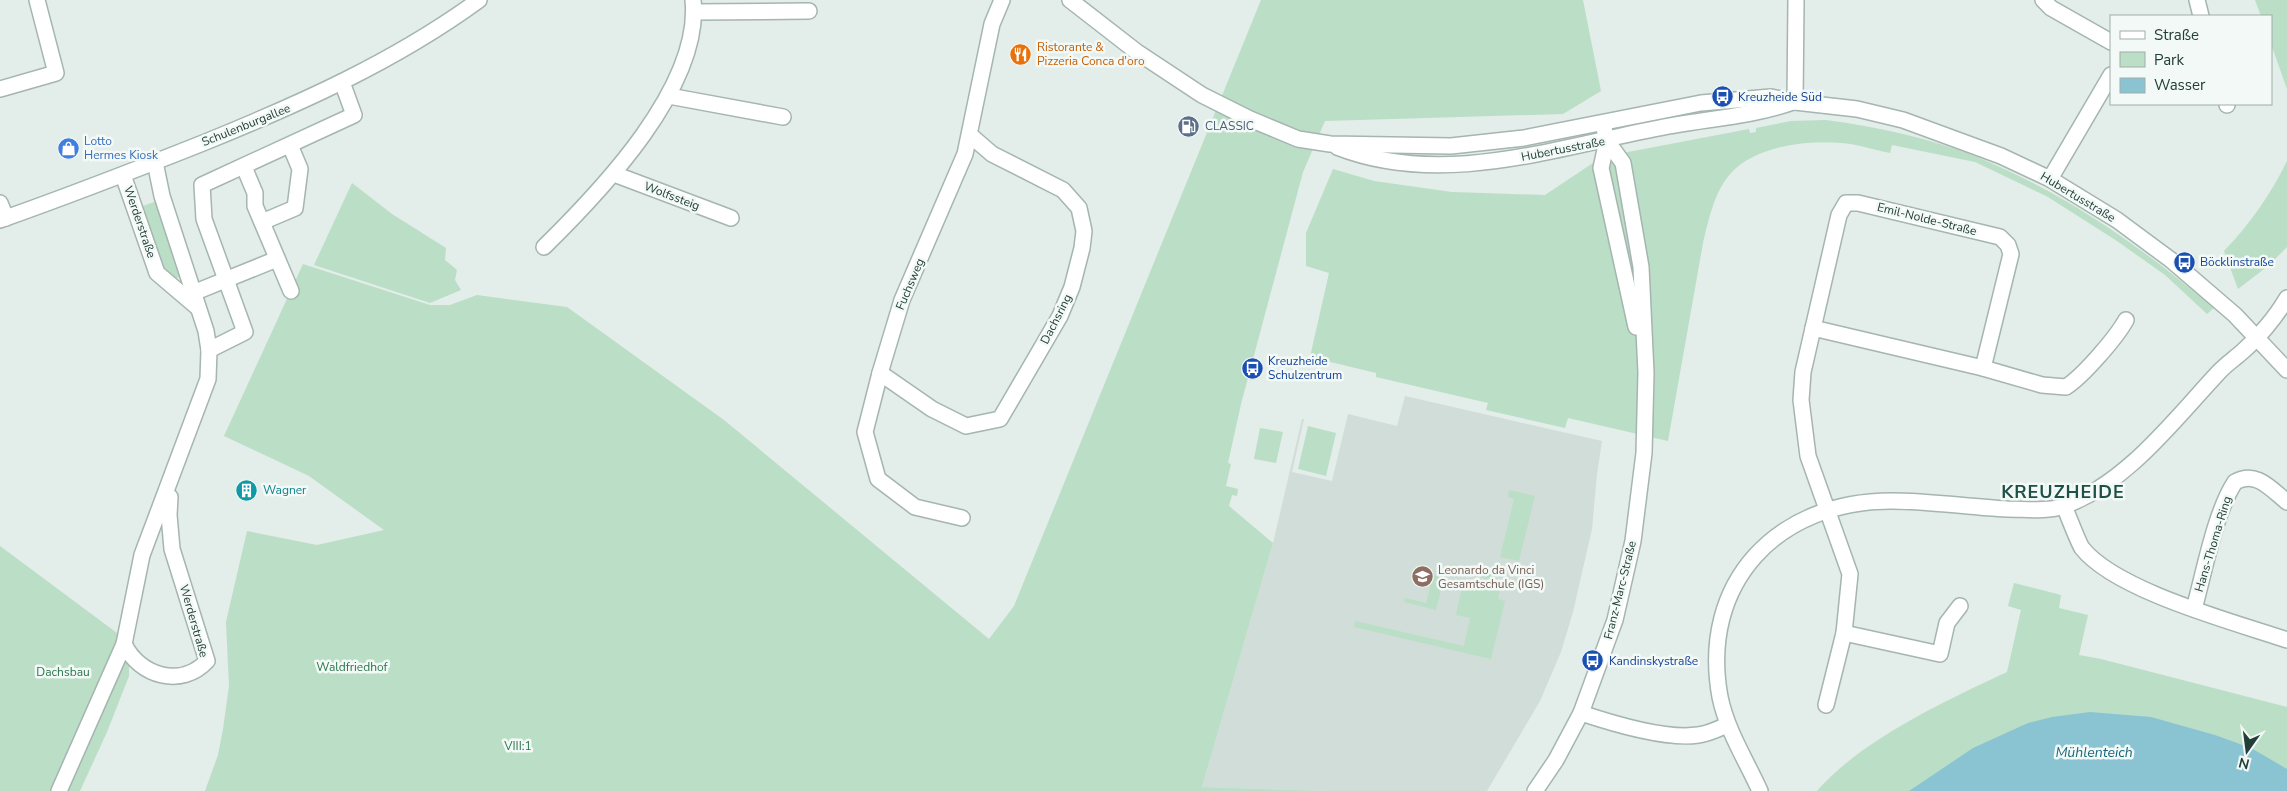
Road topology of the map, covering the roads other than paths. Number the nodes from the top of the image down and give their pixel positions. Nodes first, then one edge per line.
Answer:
1 (37, 0) edge
2 (1002, 0) edge
3 (1070, 0) edge
4 (1796, 0) edge
5 (2044, 0) edge
6 (2197, 0) edge
7 (476, 1) edge
8 (1085, 5) edge
9 (693, 6) edge
10 (809, 11) dead end
11 (2201, 15) edge
12 (2110, 41) edge
13 (2110, 77) edge
14 (342, 82) junction
15 (0, 89) edge
16 (669, 96) junction
17 (1795, 102) junction
18 (783, 117) dead end
19 (1603, 124) junction
20 (970, 135) junction
21 (1607, 141) junction
22 (1330, 144) junction
23 (290, 145) junction
24 (155, 162) junction
25 (244, 167) junction
26 (614, 174) junction
27 (123, 175) junction
28 (2050, 179) junction
29 (0, 204) edge
30 (731, 218) dead end
31 (3, 219) edge
32 (262, 222) junction
33 (544, 247) dead end
34 (277, 259) junction
35 (225, 281) junction
36 (291, 291) dead end
37 (193, 292) junction
38 (2287, 298) edge
39 (200, 309) junction
40 (2126, 320) dead end
41 (1813, 328) junction
42 (2256, 336) junction
43 (209, 350) junction
44 (1983, 368) junction
45 (2287, 370) edge
46 (880, 373) junction
47 (1646, 373) junction
48 (171, 482) junction
49 (2287, 502) edge
50 (2064, 506) junction
51 (1826, 509) junction
52 (962, 518) dead end
53 (1960, 606) dead end
54 (2194, 609) junction
55 (1844, 633) junction
56 (2287, 640) edge
57 (124, 644) junction
58 (1826, 706) dead end
59 (1581, 713) junction
60 (1727, 725) junction
61 (59, 791) edge
62 (1535, 791) edge
63 (1760, 791) edge

1 - 15 street
2 - 20 street, Fuchsweg
3 - 8 street, Hubertusstraße
4 - 17 street
5 - 12 street
6 - 11 street
7 - 14 street, Schulenburgallee
8 - 22 street, Hubertusstraße
9 - 10 street
9 - 16 street
13 - 28 street
14 - 23 street
14 - 24 street, Schulenburgallee
16 - 18 street
16 - 26 street
17 - 19 street, Hubertusstraße
17 - 21 street, Hubertusstraße
17 - 28 street, Hubertusstraße
19 - 21 street, Franz-Marc-Straße
19 - 22 street, Hubertusstraße
20 - 46 street, Fuchsweg
20 - 46 street, Dachsring
21 - 22 street, Hubertusstraße
21 - 47 street, Franz-Marc-Straße
21 - 47 street, Franz-Marc-Straße
23 - 25 street
23 - 32 street
24 - 27 street, Schulenburgallee
24 - 37 street, Werderstraße
25 - 32 street
25 - 35 street
26 - 30 street, Wolfssteig
26 - 33 street
27 - 31 street, Schulenburgallee
27 - 39 street, Werderstraße
28 - 42 street, Hubertusstraße
29 - 31 street
32 - 34 street
34 - 35 street
34 - 36 street
35 - 37 street
35 - 43 street
37 - 39 street, Werderstraße
38 - 42 street
39 - 43 street, Werderstraße
40 - 44 street
41 - 44 street
41 - 44 street, Emil-Nolde-Straße
41 - 51 street, Emil-Nolde-Straße
42 - 45 street, Hubertusstraße
42 - 50 street
43 - 48 street, Werderstraße
46 - 52 street, Fuchsweg
47 - 59 street, Franz-Marc-Straße
48 - 57 street, Werderstraße
48 - 57 street, Werderstraße
49 - 54 street, Hans-Thoma-Ring
50 - 51 street
50 - 54 street, Hans-Thoma-Ring
51 - 55 street, Emil-Nolde-Straße
51 - 60 street
53 - 55 street
54 - 56 street, Hans-Thoma-Ring
55 - 58 street, Emil-Nolde-Straße
57 - 61 street, Werderstraße
59 - 60 street
59 - 62 street, Franz-Marc-Straße
60 - 63 street

